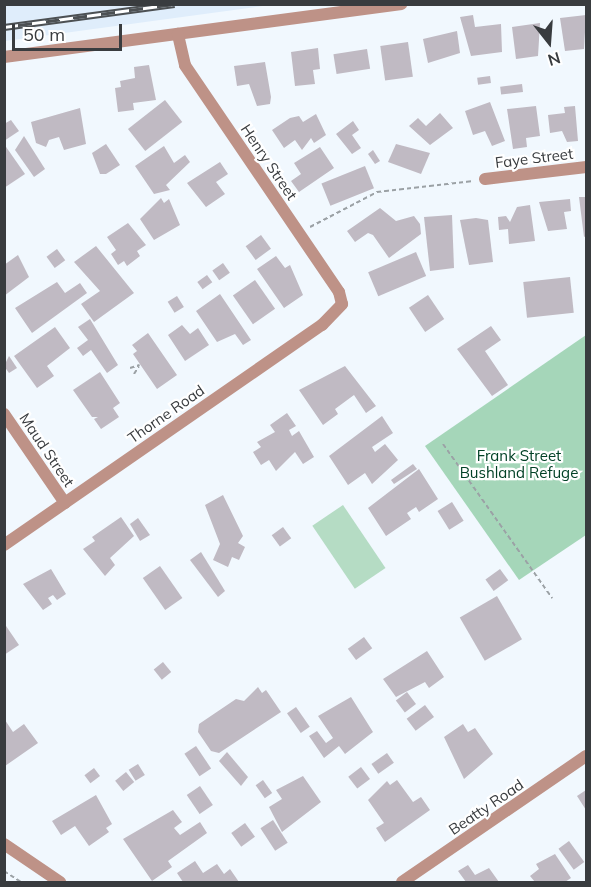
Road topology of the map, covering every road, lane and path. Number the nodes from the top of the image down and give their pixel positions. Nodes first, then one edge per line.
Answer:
1 (401, 4) edge
2 (178, 34) junction
3 (4, 57) edge
4 (586, 167) edge
5 (484, 179) joint
6 (299, 232) junction
7 (342, 304) joint
8 (130, 368) dead end
9 (134, 374) dead end
10 (4, 414) edge
11 (443, 444) dead end
12 (65, 503) junction
13 (4, 545) edge
14 (552, 598) dead end
15 (586, 756) edge
16 (4, 844) edge
17 (4, 871) edge
18 (21, 882) edge
19 (60, 882) edge
20 (402, 882) edge

1 - 2 street
2 - 3 street
2 - 6 street, Henry Street
4 - 5 street, Faye Street
5 - 6 path
6 - 7 street, Henry Street
7 - 12 street, Thorne Road
8 - 9 path
10 - 12 street, Maud Street
11 - 14 path
12 - 13 street, Thorne Road
15 - 20 street, Beatty Road
16 - 19 street
17 - 18 path

